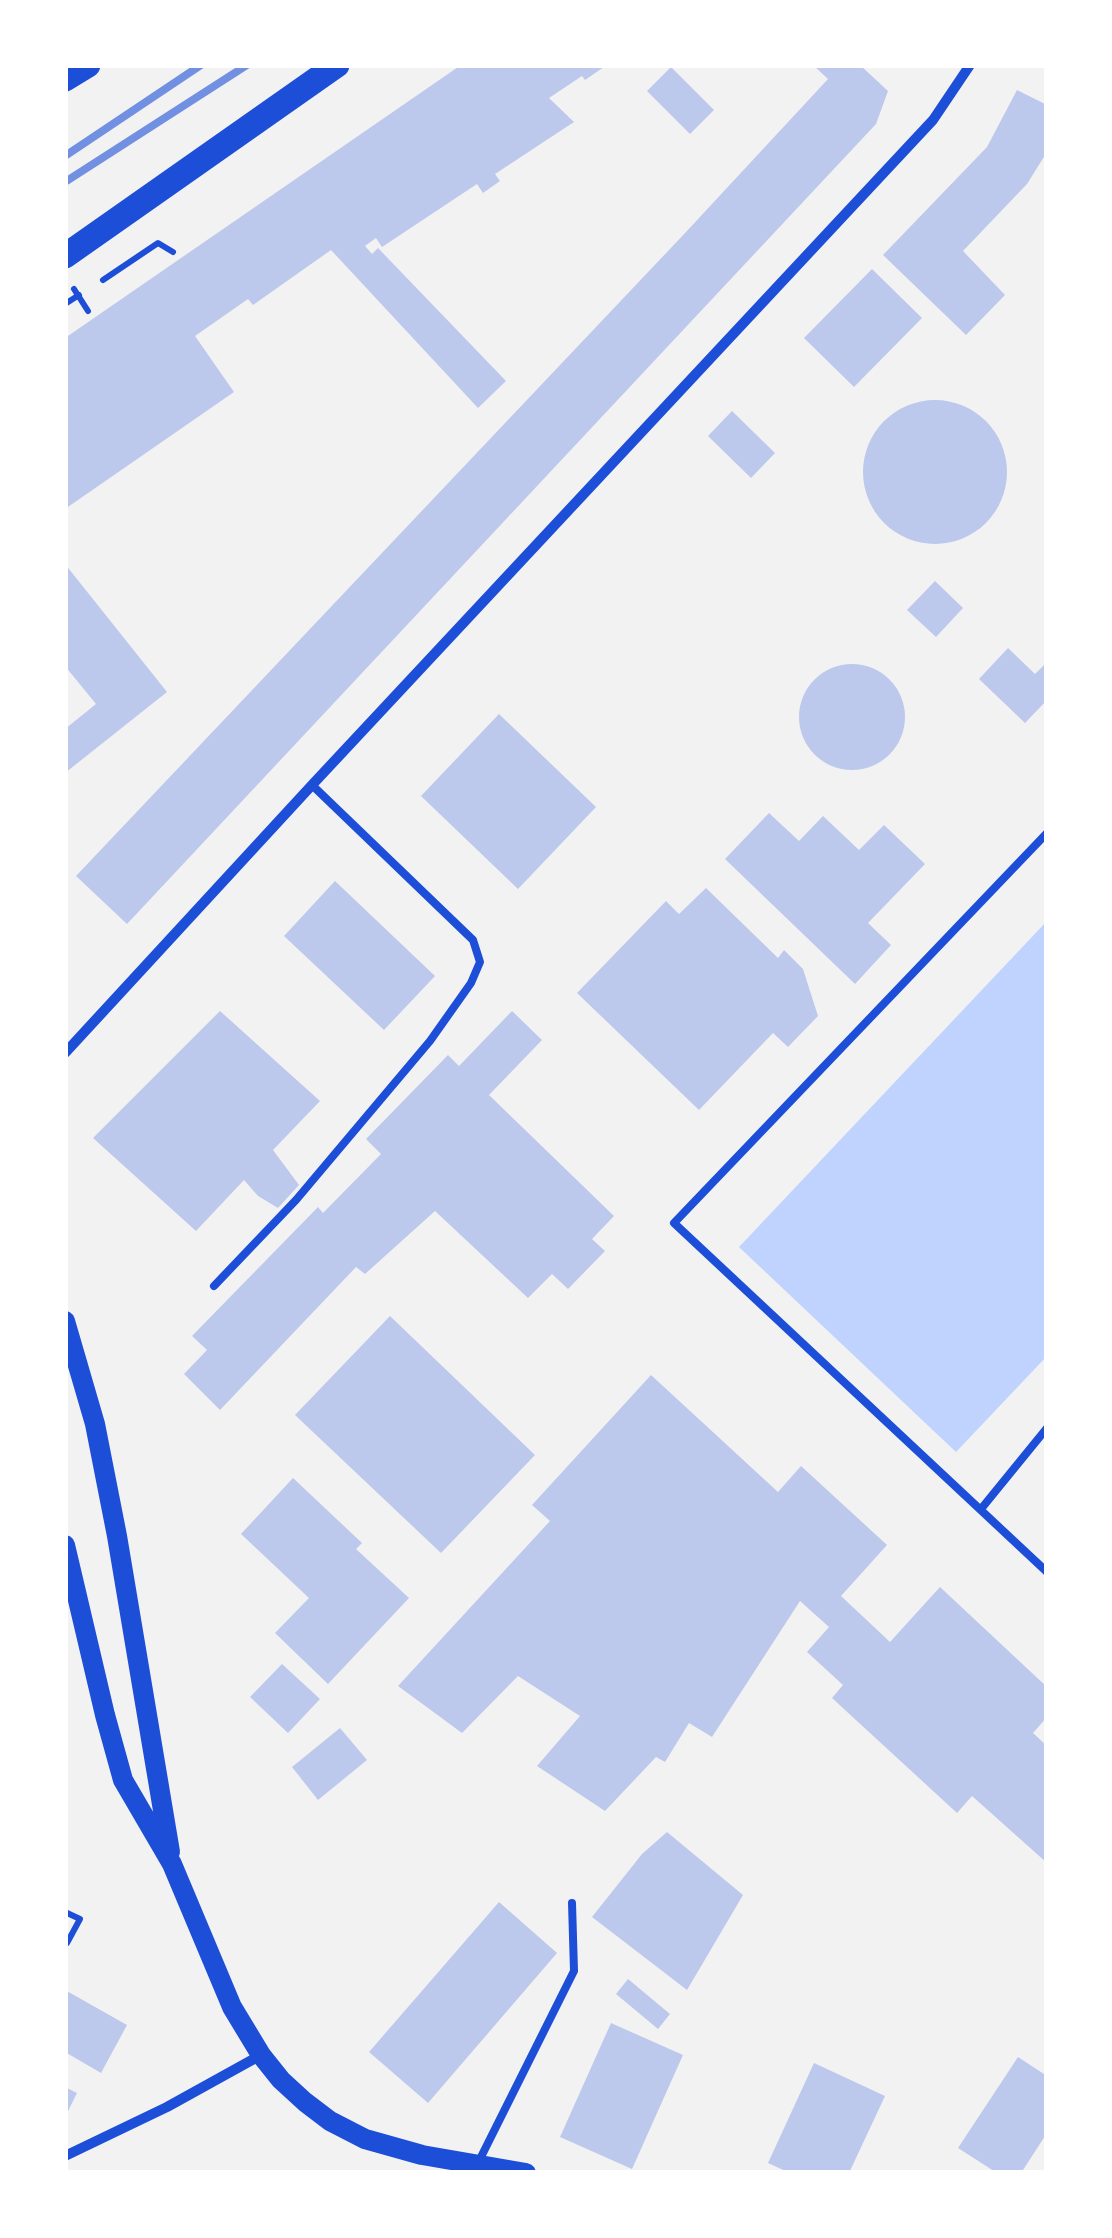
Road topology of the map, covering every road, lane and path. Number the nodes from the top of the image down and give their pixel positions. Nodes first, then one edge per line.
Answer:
1 (88, 65) edge
2 (337, 65) edge
3 (970, 65) edge
4 (65, 79) edge
5 (173, 252) dead end
6 (65, 256) edge
7 (103, 280) dead end
8 (65, 304) edge
9 (88, 311) dead end
10 (312, 785) junction
11 (1047, 833) edge
12 (65, 1052) edge
13 (214, 1286) dead end
14 (65, 1320) edge
15 (1047, 1428) edge
16 (981, 1509) junction
17 (65, 1545) edge
18 (1047, 1572) edge
19 (172, 1864) junction
20 (572, 1903) dead end
21 (65, 1912) edge
22 (67, 1943) edge
23 (261, 2054) junction
24 (65, 2156) edge
25 (478, 2164) junction
26 (526, 2173) edge

1 - 4 main road
2 - 6 main road
3 - 10 street
5 - 7 path
8 - 9 path
10 - 12 street
10 - 13 lane
11 - 16 lane
14 - 19 main road
15 - 16 lane
16 - 18 lane
17 - 19 main road
19 - 23 main road
20 - 25 lane
21 - 22 path
23 - 24 street
23 - 25 main road
25 - 26 main road

